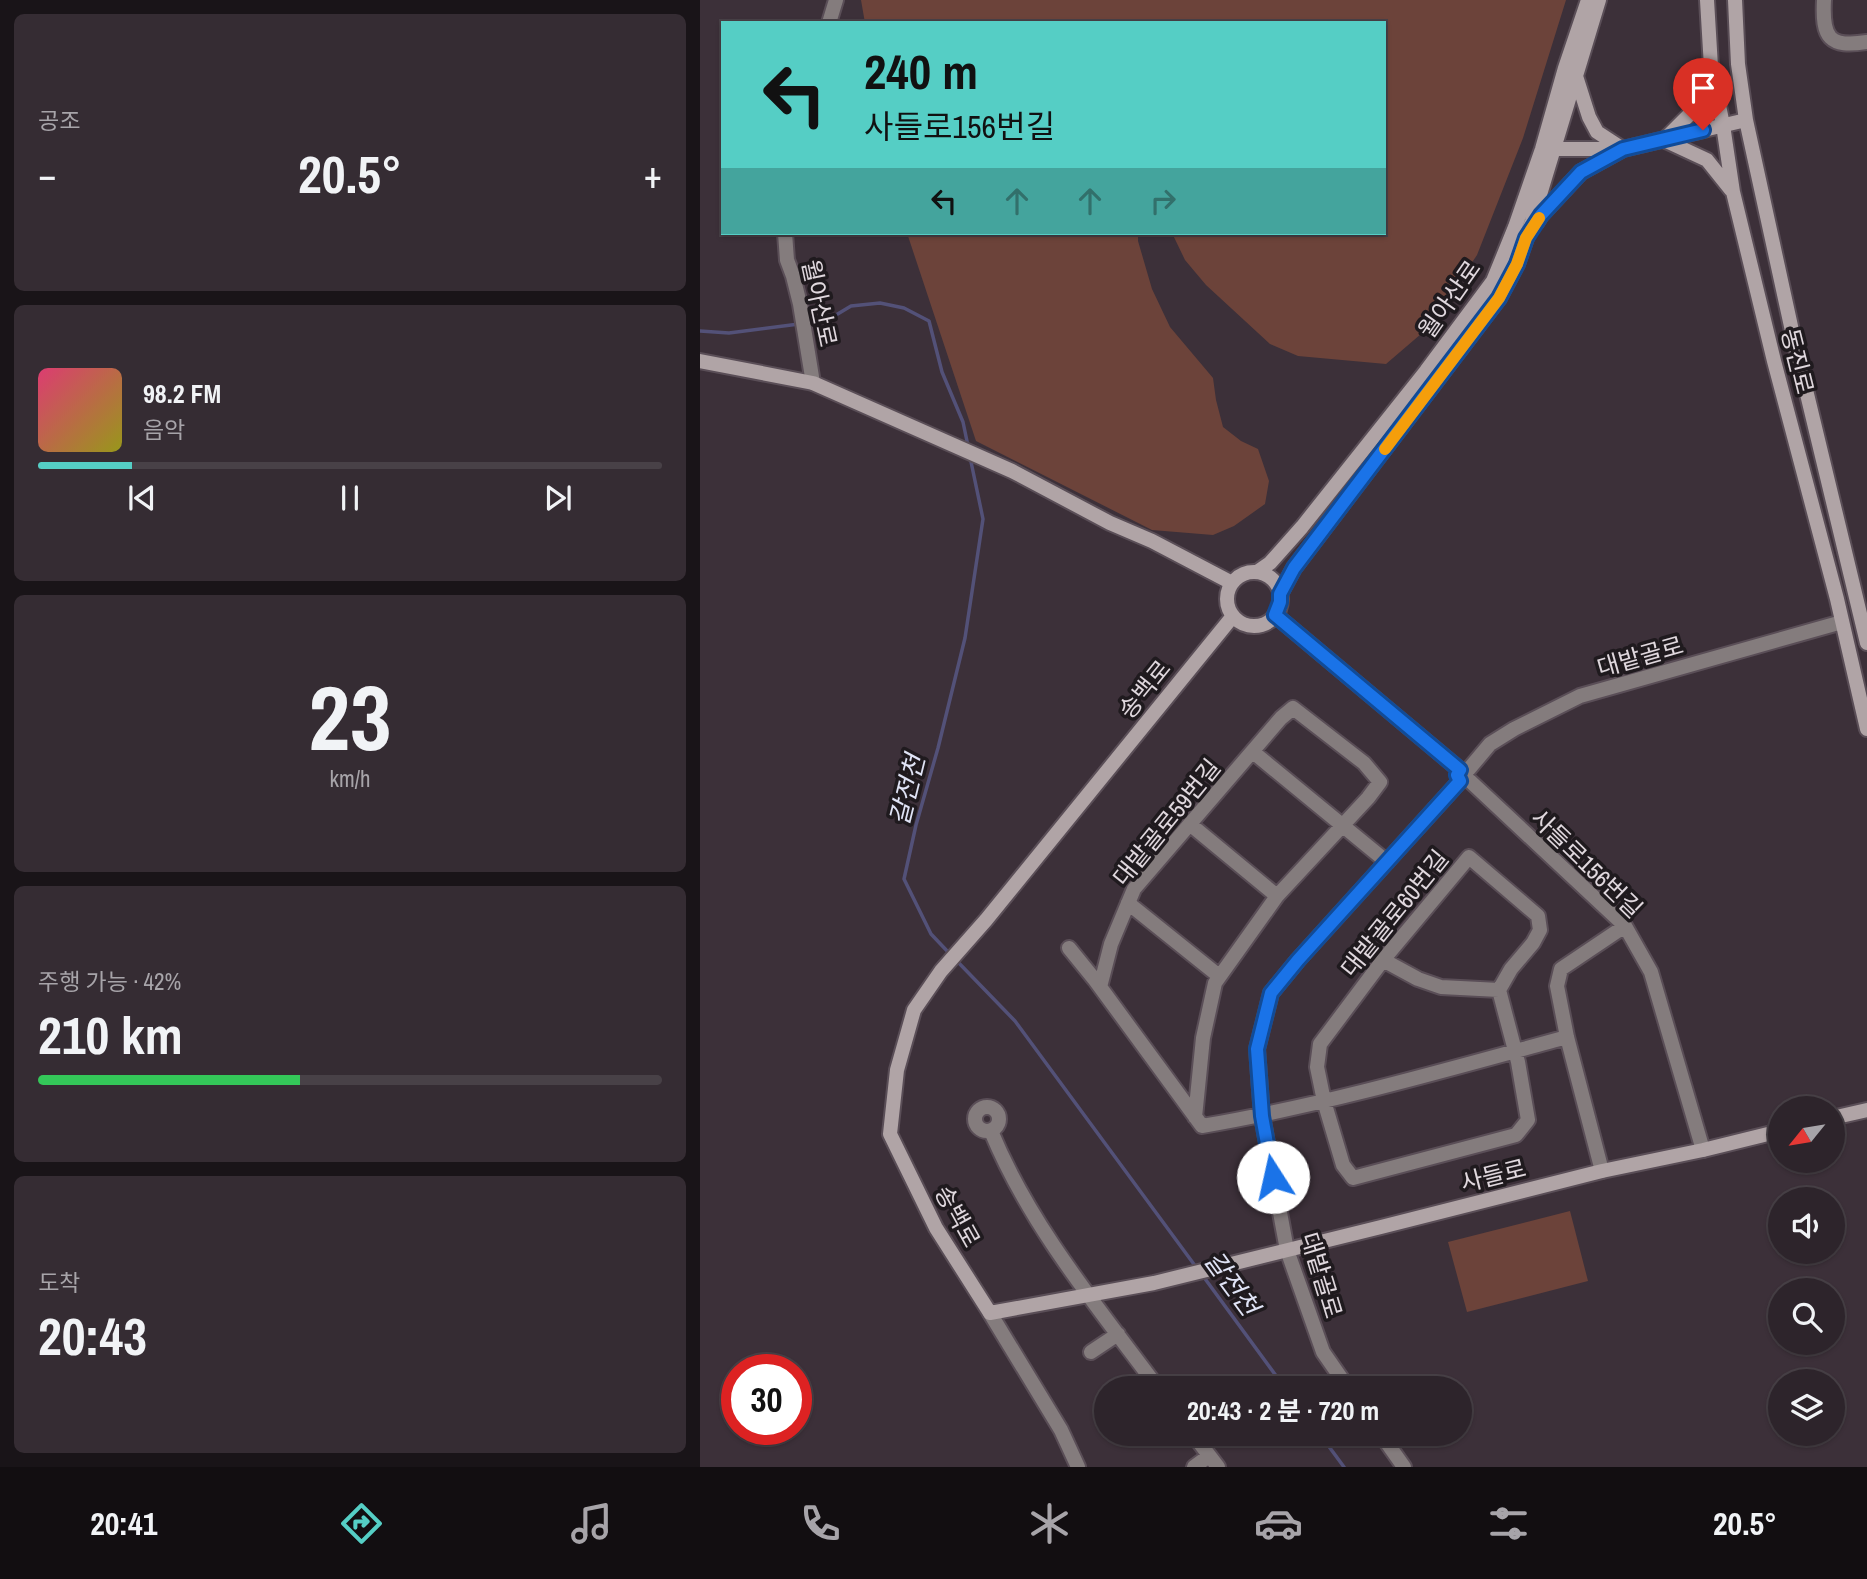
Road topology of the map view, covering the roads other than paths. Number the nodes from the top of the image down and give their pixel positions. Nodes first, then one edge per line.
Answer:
1 (836, 0) edge
2 (1588, 0) edge
3 (1599, 0) edge
4 (1707, 0) edge
5 (1735, 0) edge
6 (1824, 0) edge
7 (830, 21) edge
8 (1867, 42) edge
9 (1711, 67) junction
10 (1576, 76) junction
11 (1746, 120) junction
12 (1723, 125) junction
13 (1664, 139) junction
14 (1548, 149) junction
15 (1623, 149) junction
16 (1732, 192) junction
17 (785, 235) edge
18 (1526, 238) junction
19 (700, 361) edge
20 (813, 383) junction
21 (1257, 572) junction
22 (1232, 583) junction
23 (1280, 594) junction
24 (1837, 600) junction
25 (1275, 615) junction
26 (1233, 616) junction
27 (1842, 622) junction
28 (1827, 627) junction
29 (1846, 642) junction
30 (1867, 643) edge
31 (1867, 729) edge
32 (1253, 752) junction
33 (1465, 775) junction
34 (1191, 825) junction
35 (1343, 825) junction
36 (1387, 862) junction
37 (1277, 896) junction
38 (1128, 903) junction
39 (1625, 926) junction
40 (1069, 948) dead end
41 (1383, 960) junction
42 (1219, 976) junction
43 (1100, 987) junction
44 (1499, 990) junction
45 (1567, 1037) junction
46 (1516, 1051) junction
47 (1324, 1101) junction
48 (1867, 1110) edge
49 (1845, 1115) edge
50 (1262, 1116) junction
51 (1195, 1117) junction
52 (991, 1131) dead end
53 (1768, 1134) edge
54 (1703, 1150) junction
55 (1602, 1171) junction
56 (1287, 1250) junction
57 (1088, 1295) junction
58 (990, 1313) junction
59 (1118, 1334) junction
60 (1091, 1352) dead end
61 (1149, 1376) edge
62 (1340, 1376) edge
63 (1202, 1446) edge
64 (1389, 1446) edge
65 (1213, 1461) edge
66 (1077, 1467) edge
67 (1194, 1467) edge
68 (1404, 1467) edge

1 - 7 street
2 - 14 street, 월아산로
3 - 10 street
4 - 9 street, 동진로
5 - 11 street, 동진로
6 - 8 street
9 - 12 street, 동진로
9 - 13 street
10 - 14 street
10 - 15 street
11 - 12 street
11 - 30 street, 동진로
12 - 13 street
12 - 16 street, 동진로
13 - 15 street
13 - 16 street
14 - 15 street
14 - 18 street
14 - 21 street, 월아산로
15 - 18 street
16 - 24 street, 동진로
17 - 20 street, 월아산로
18 - 23 street
19 - 20 street, 월아산로
20 - 22 street, 월아산로
21 - 22 street
21 - 23 street
22 - 26 street
23 - 25 street
24 - 27 street, 동진로
24 - 28 street
25 - 26 street
25 - 33 street, 사들로156번길
26 - 58 street, 송백로
27 - 28 street, 대밭골로
27 - 29 street, 동진로
28 - 29 street
28 - 33 street, 대밭골로
29 - 31 street, 동진로
32 - 34 street, 대밭골로59번길
32 - 35 street, 대밭골로59번길
32 - 35 street
33 - 36 street, 대밭골로
33 - 39 street, 사들로156번길
34 - 37 street
34 - 38 street, 대밭골로59번길
35 - 36 street, 대밭골로59번길
35 - 37 street
36 - 50 street, 대밭골로
37 - 42 street
38 - 42 street
38 - 43 street, 대밭골로59번길
39 - 45 street
39 - 54 street, 사들로156번길
40 - 43 street
41 - 44 street
41 - 44 street, 대밭골로60번길
41 - 47 street, 대밭골로60번길
42 - 51 street
43 - 51 street
44 - 46 street, 대밭골로60번길
45 - 46 street
45 - 55 street
46 - 47 street
46 - 47 street, 대밭골로60번길
47 - 50 street
48 - 49 street
50 - 51 street
50 - 56 street, 대밭골로
52 - 57 street
53 - 54 street, 사들로
54 - 55 street, 사들로
55 - 56 street, 사들로
56 - 57 street, 사들로
56 - 62 street, 대밭골로
57 - 58 street
57 - 59 street
58 - 66 street, 송백로
59 - 60 street
59 - 61 street
63 - 65 street
64 - 68 street
65 - 67 street

